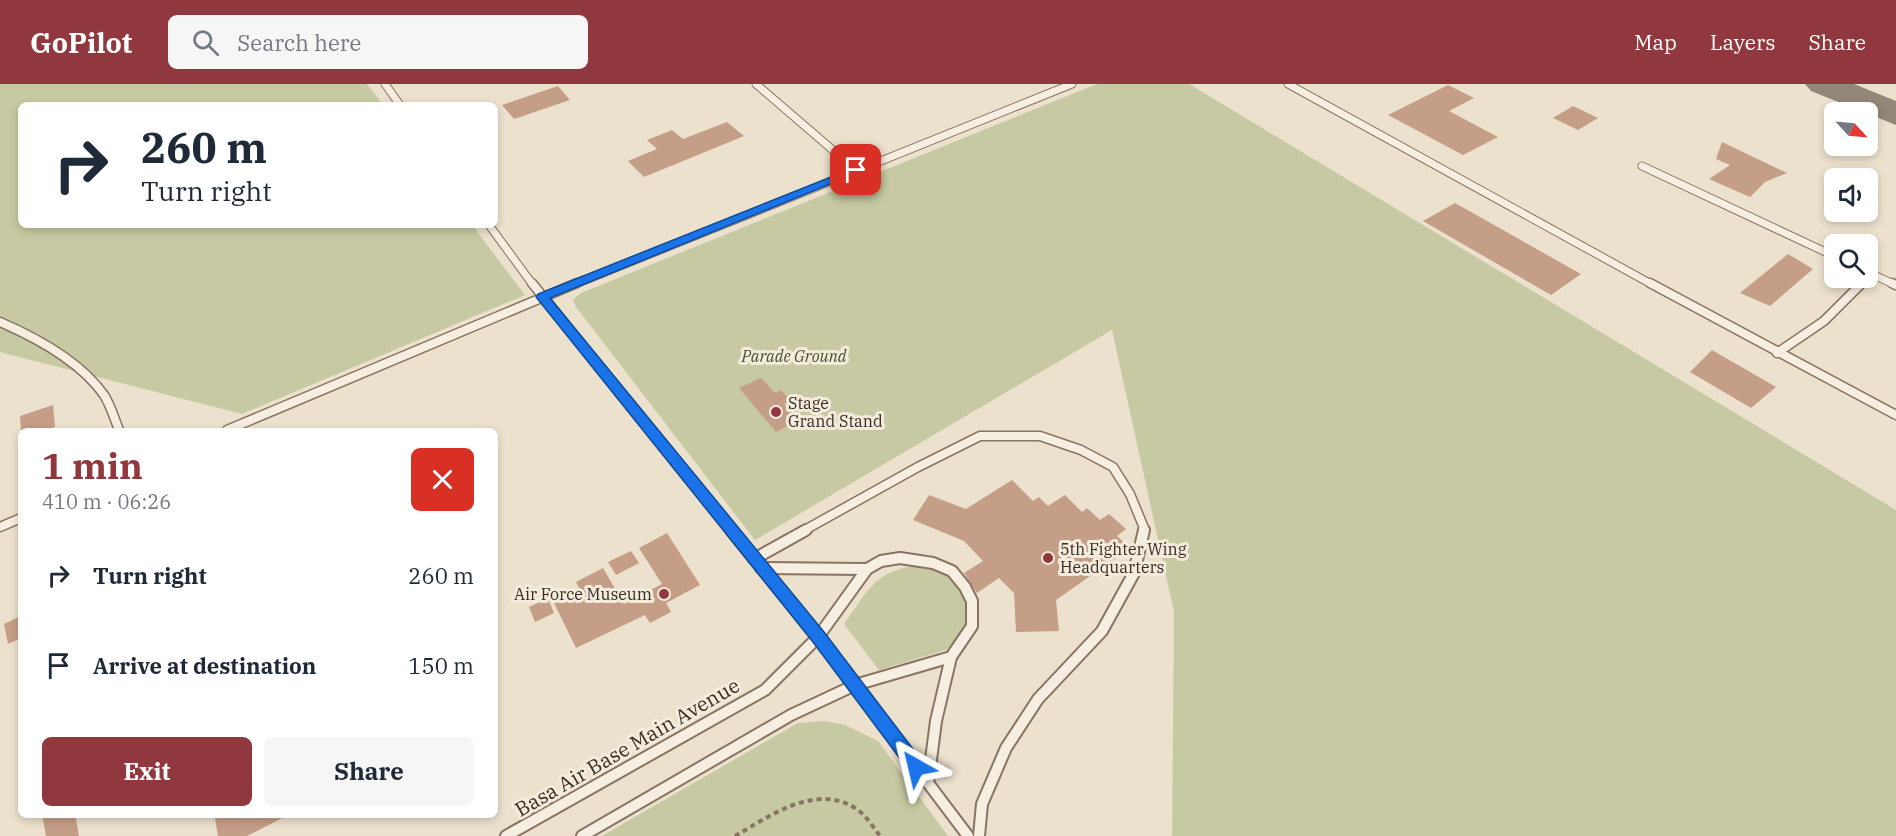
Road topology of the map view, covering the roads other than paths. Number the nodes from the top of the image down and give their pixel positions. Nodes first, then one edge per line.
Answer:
1 (385, 84) edge
2 (756, 84) edge
3 (1072, 84) edge
4 (1288, 84) edge
5 (398, 102) edge
6 (1642, 166) dead end
7 (856, 170) junction
8 (491, 228) edge
9 (1824, 251) edge
10 (1878, 277) edge
11 (1896, 285) edge
12 (1855, 288) edge
13 (542, 297) junction
14 (0, 322) edge
15 (1777, 353) junction
16 (1896, 416) edge
17 (118, 428) edge
18 (233, 428) edge
19 (18, 519) edge
20 (0, 527) edge
21 (754, 559) junction
22 (761, 568) junction
23 (867, 569) junction
24 (819, 637) junction
25 (951, 657) junction
26 (855, 686) junction
27 (928, 783) junction
28 (507, 836) edge
29 (582, 836) edge
30 (968, 836) edge
31 (979, 836) edge

1 - 5 lane
2 - 7 lane
3 - 7 lane
4 - 15 lane
6 - 9 lane
7 - 13 lane
8 - 13 lane
10 - 11 lane
12 - 15 lane
13 - 18 lane
13 - 21 lane
14 - 17 lane
15 - 16 lane
19 - 20 lane
21 - 22 lane
21 - 31 lane
22 - 23 lane
22 - 24 lane
23 - 24 lane
23 - 25 lane
24 - 26 lane
24 - 28 lane, Basa Air Base Main Avenue
25 - 26 lane
25 - 27 lane
26 - 27 lane
26 - 29 lane
27 - 30 lane

